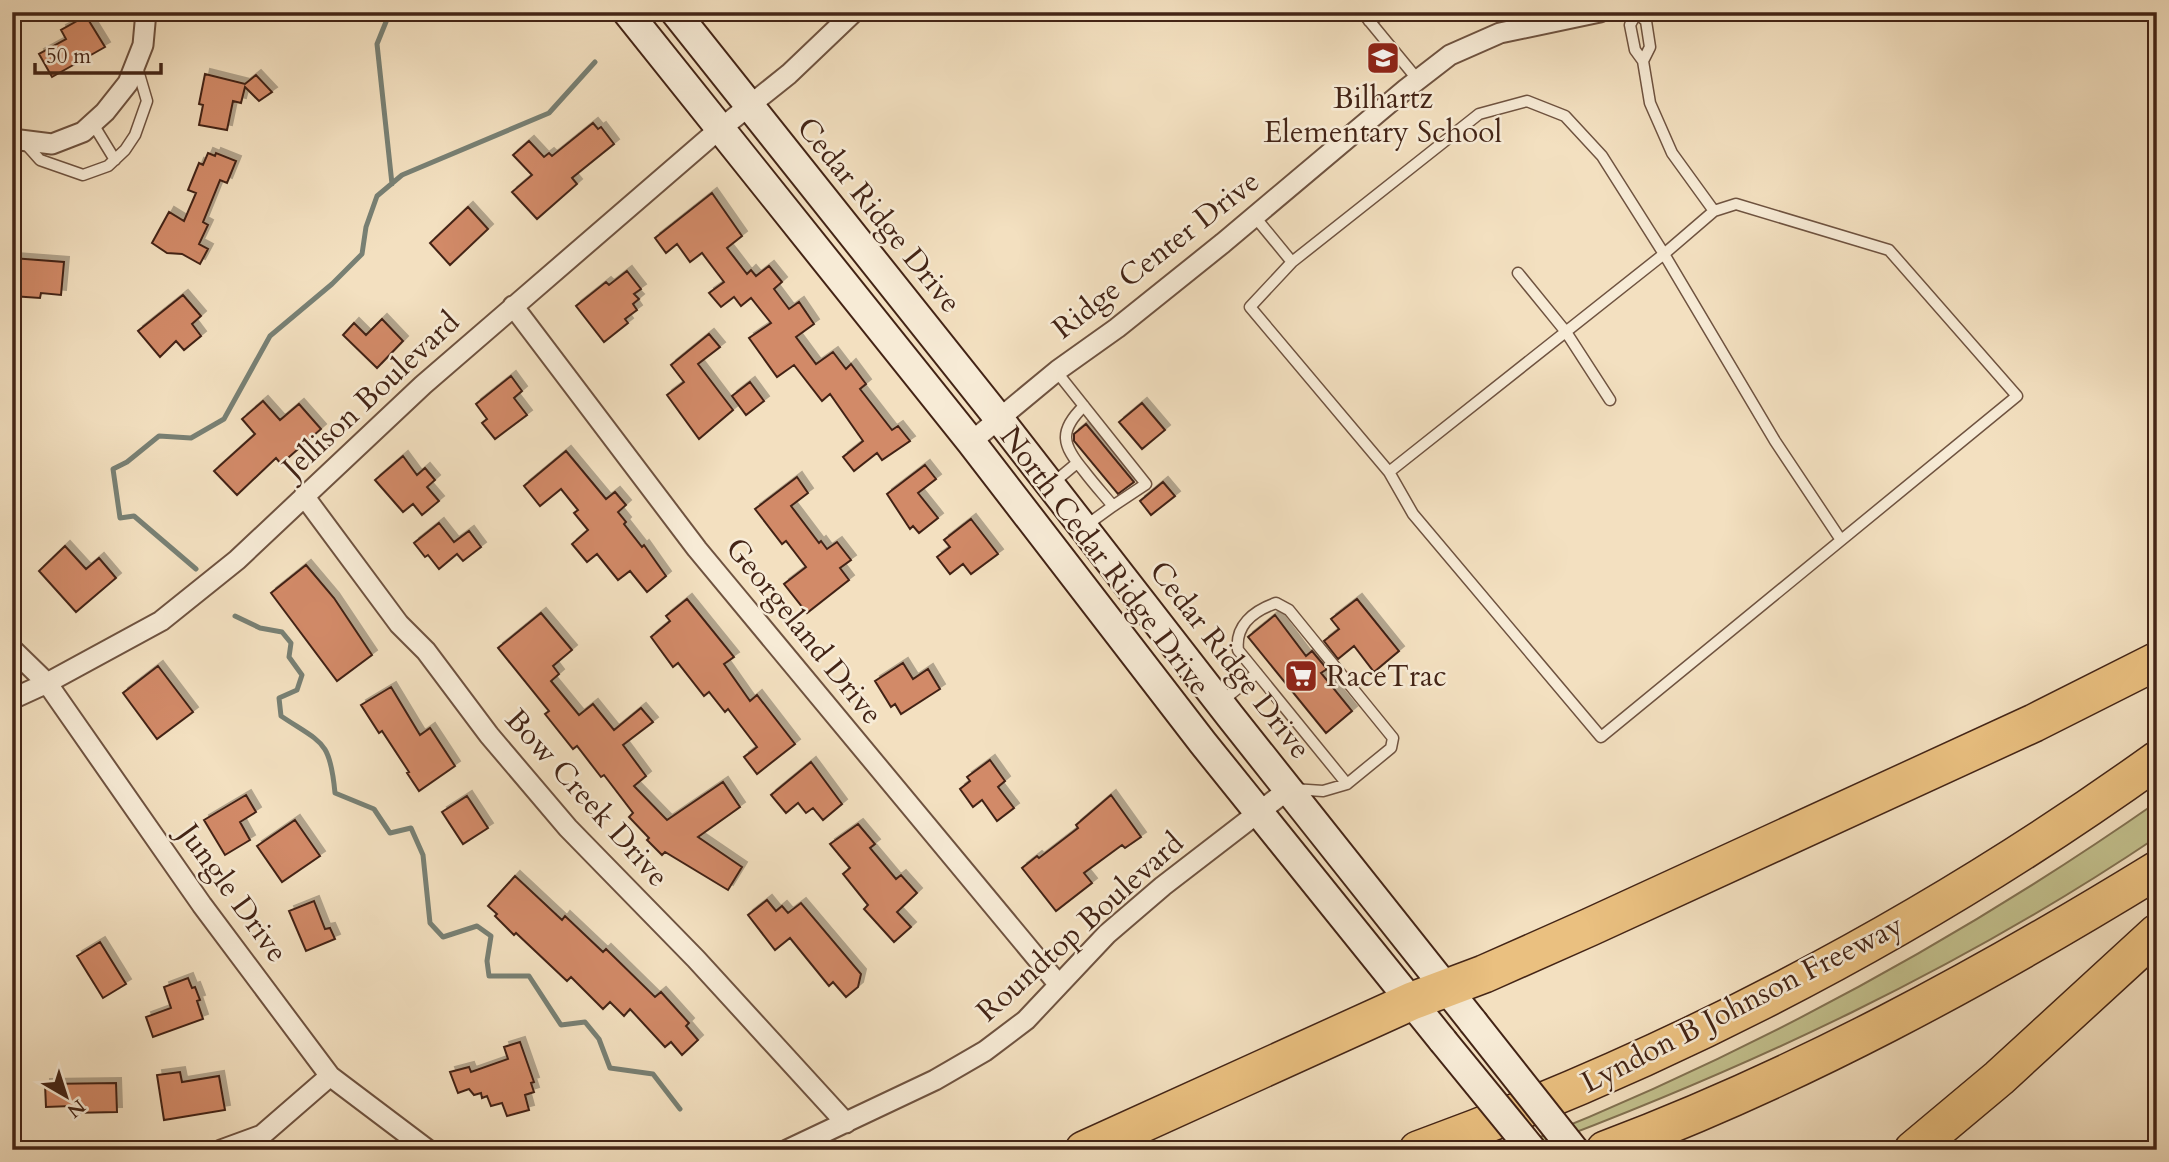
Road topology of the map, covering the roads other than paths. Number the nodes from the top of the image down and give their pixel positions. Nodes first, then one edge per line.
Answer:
1 (146, 12) edge
2 (627, 12) edge
3 (675, 12) edge
4 (854, 12) edge
5 (1362, 12) edge
6 (1385, 12) edge
7 (1600, 12) edge
8 (1636, 13) edge
9 (1369, 21) junction
10 (1643, 61) junction
11 (136, 63) junction
12 (1418, 80) junction
13 (750, 106) junction
14 (93, 124) junction
15 (719, 129) junction
16 (17, 140) edge
17 (115, 160) junction
18 (1714, 211) junction
19 (1255, 217) junction
20 (1664, 254) junction
21 (1292, 262) junction
22 (1518, 274) dead end
23 (513, 306) junction
24 (1566, 332) junction
25 (1056, 371) junction
26 (1610, 400) dead end
27 (1084, 406) junction
28 (1000, 419) junction
29 (971, 442) junction
30 (1077, 463) junction
31 (1389, 472) junction
32 (1051, 485) junction
33 (304, 496) junction
34 (1112, 506) junction
35 (1084, 527) junction
36 (1841, 540) junction
37 (12, 649) edge
38 (2157, 661) edge
39 (1257, 673) junction
40 (47, 683) junction
41 (12, 699) edge
42 (1220, 702) junction
43 (2157, 760) edge
44 (1346, 784) junction
45 (1289, 789) junction
46 (1261, 813) junction
47 (2157, 870) edge
48 (2157, 933) edge
49 (1059, 985) junction
50 (1428, 995) junction
51 (330, 1076) junction
52 (846, 1122) junction
53 (221, 1150) edge
54 (428, 1150) edge
55 (787, 1150) edge
56 (1084, 1150) edge
57 (1418, 1150) edge
58 (1532, 1150) edge
59 (1573, 1150) edge
60 (1605, 1150) edge
61 (1913, 1150) edge

1 - 11 street
2 - 15 main road, North Cedar Ridge Drive
3 - 13 main road, Cedar Ridge Drive
4 - 13 street, Jellison Boulevard
5 - 9 lane
6 - 9 lane
7 - 12 street, Ridge Center Drive
8 - 10 lane
8 - 10 lane
9 - 12 lane
10 - 18 lane
11 - 14 street
11 - 17 lane
12 - 19 street, Ridge Center Drive
13 - 15 street, Jellison Boulevard
13 - 28 main road, Cedar Ridge Drive
14 - 16 street
14 - 17 lane
15 - 23 street, Jellison Boulevard
15 - 29 main road, North Cedar Ridge Drive
16 - 17 lane
18 - 20 lane
18 - 36 lane
19 - 21 lane
19 - 25 street, Ridge Center Drive
20 - 21 lane
20 - 24 lane
20 - 36 lane
21 - 31 lane
22 - 24 lane
23 - 33 street, Jellison Boulevard
23 - 49 street, Georgeland Drive
24 - 26 lane
24 - 31 lane
25 - 27 lane
25 - 28 street, Ridge Center Drive
27 - 30 lane
27 - 34 lane
28 - 29 street, Ridge Center Drive
28 - 32 main road, Cedar Ridge Drive
29 - 46 main road, North Cedar Ridge Drive
30 - 32 lane
30 - 34 lane
31 - 36 lane
32 - 35 main road, Cedar Ridge Drive
33 - 40 street, Jellison Boulevard
33 - 52 street, Bow Creek Drive
34 - 35 lane
35 - 42 main road, Cedar Ridge Drive
37 - 40 street, Jungle Drive
38 - 50 highway
39 - 42 lane
39 - 44 lane
39 - 44 lane
40 - 41 street, Jellison Boulevard
40 - 51 street, Jungle Drive
42 - 45 main road, Cedar Ridge Drive
43 - 57 highway, Lyndon B Johnson Freeway
44 - 45 lane
45 - 46 street, Roundtop Boulevard
45 - 50 main road, Cedar Ridge Drive
46 - 49 street, Roundtop Boulevard
46 - 50 main road, North Cedar Ridge Drive
47 - 60 highway
48 - 61 highway
49 - 52 street, Roundtop Boulevard
50 - 56 highway
50 - 58 main road, North Cedar Ridge Drive, bridge
50 - 59 main road, North Cedar Ridge Drive, bridge
51 - 53 street
51 - 54 street, Jungle Drive
52 - 55 street, Roundtop Boulevard

